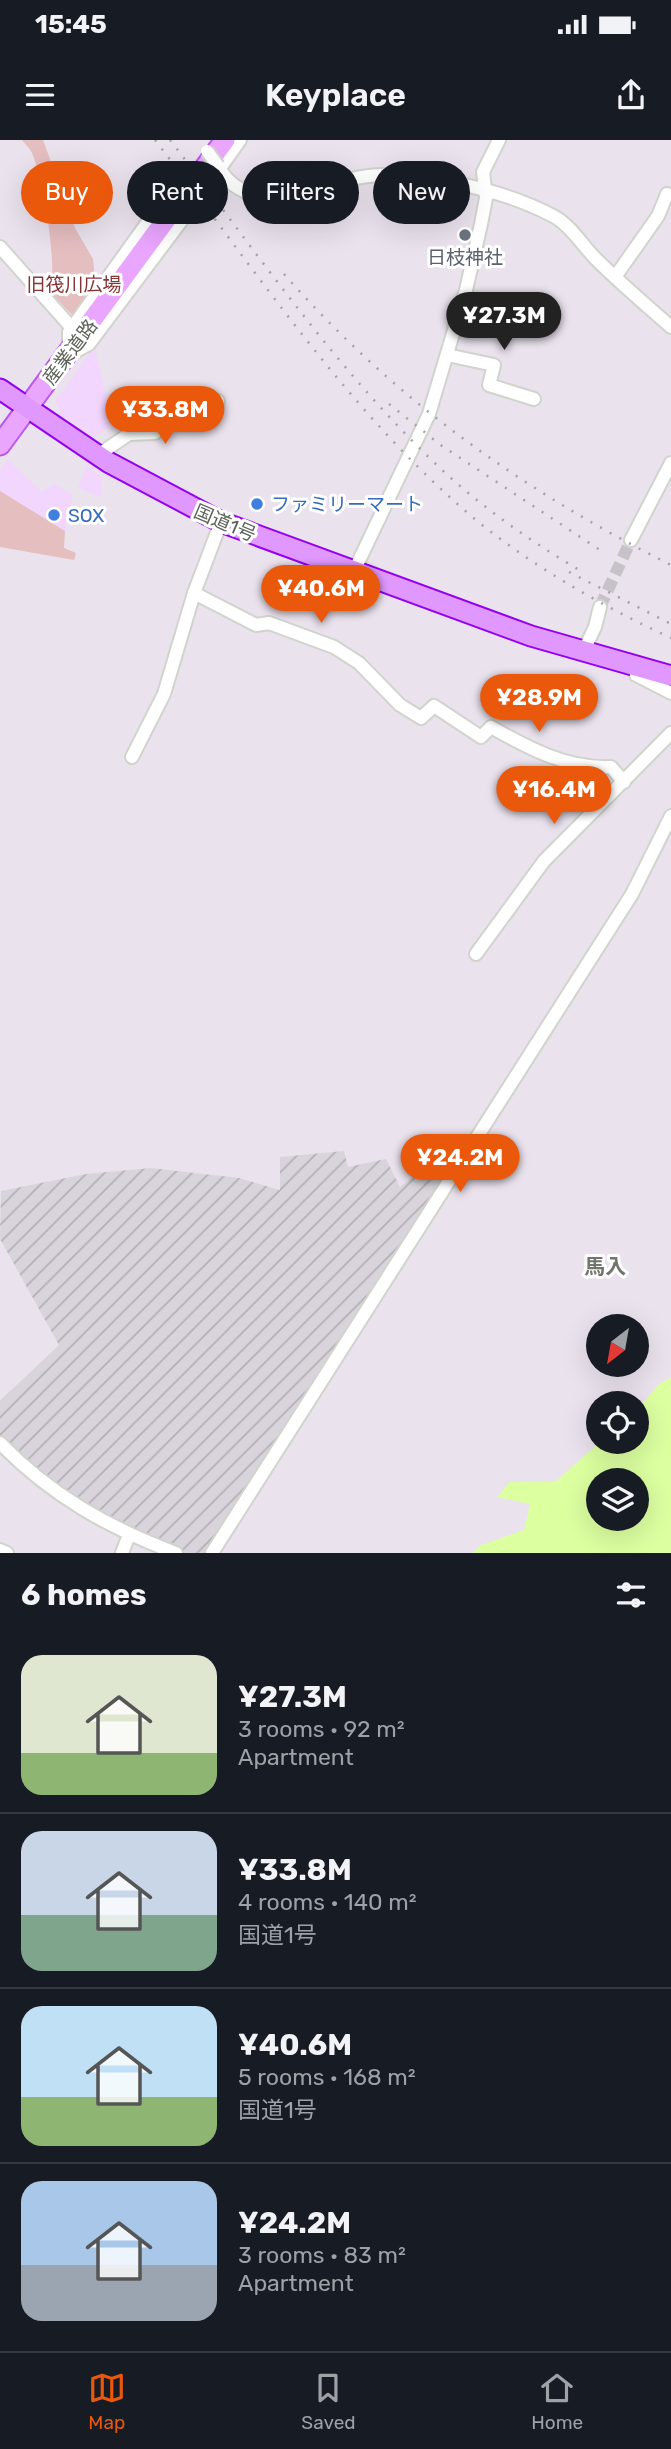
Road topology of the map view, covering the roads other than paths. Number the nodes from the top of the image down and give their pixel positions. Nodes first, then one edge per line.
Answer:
1 (225, 140) edge
2 (240, 140) edge
3 (499, 140) edge
4 (209, 154) edge
5 (483, 190) junction
6 (667, 194) dead end
7 (163, 224) edge
8 (0, 247) edge
9 (615, 277) junction
10 (671, 327) edge
11 (72, 328) junction
12 (69, 355) junction
13 (447, 355) junction
14 (534, 399) dead end
15 (10, 400) edge
16 (218, 401) dead end
17 (0, 445) edge
18 (98, 455) junction
19 (669, 471) edge
20 (221, 522) junction
21 (631, 540) tunnel mouth
22 (354, 571) junction
23 (194, 593) junction
24 (600, 607) tunnel mouth
25 (583, 652) junction
26 (638, 668) junction
27 (671, 676) edge
28 (671, 693) edge
29 (671, 733) edge
30 (132, 757) dead end
31 (624, 782) junction
32 (671, 816) edge
33 (476, 954) dead end
34 (0, 1443) edge
35 (129, 1535) junction
36 (0, 1550) edge
37 (8, 1553) edge
38 (122, 1553) edge
39 (176, 1553) edge
40 (212, 1553) edge

1 - 4 main road
2 - 4 street
3 - 5 street
4 - 5 street
5 - 9 street
5 - 13 street
6 - 9 street
7 - 12 main road, 産業道路
8 - 11 street
9 - 10 street
11 - 12 street
11 - 12 street, bridge
12 - 15 main road, 産業道路
13 - 14 street
13 - 22 street
15 - 17 main road, 産業道路
15 - 18 highway, 国道1号
16 - 18 street
18 - 20 highway, 国道1号
19 - 21 street
20 - 22 highway, 国道1号
20 - 23 street
22 - 25 highway, 国道1号
23 - 30 street
23 - 31 street
24 - 25 street
25 - 26 highway, 国道1号
26 - 27 highway, 国道1号
26 - 28 street
29 - 31 street
31 - 33 street
32 - 40 street
34 - 35 street
35 - 38 street
35 - 39 street
36 - 37 street

